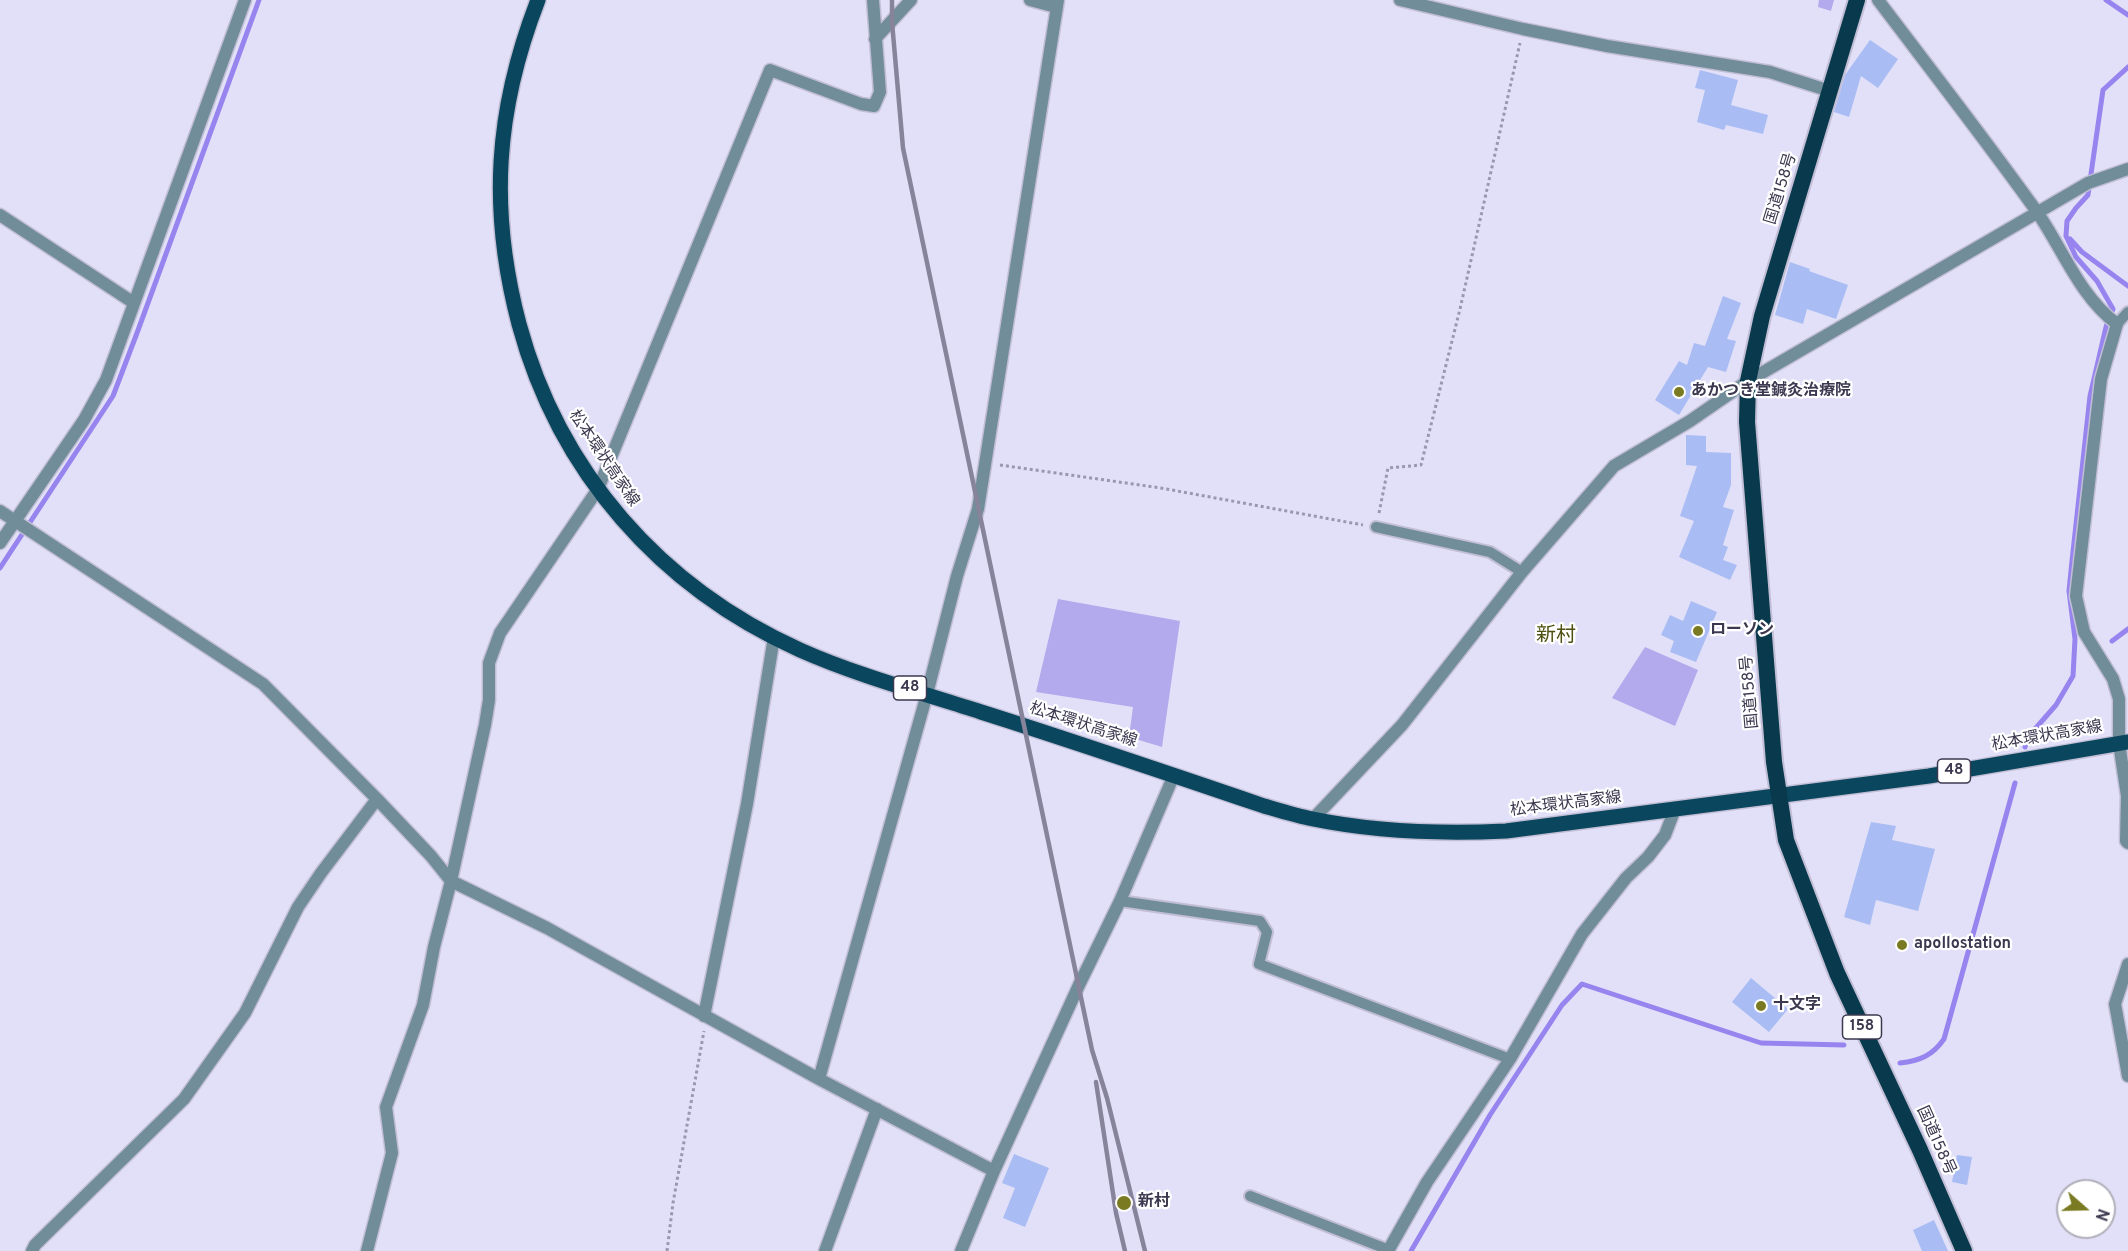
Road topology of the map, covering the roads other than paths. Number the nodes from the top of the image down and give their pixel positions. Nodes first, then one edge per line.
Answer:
1 (245, 0) edge
2 (538, 0) edge
3 (873, 0) edge
4 (911, 0) edge
5 (1030, 0) edge
6 (1400, 0) edge
7 (1857, 0) edge
8 (1878, 0) edge
9 (1057, 4) edge
10 (875, 39) junction
11 (1830, 91) junction
12 (2128, 169) edge
13 (2037, 213) junction
14 (0, 215) edge
15 (134, 303) junction
16 (2128, 312) edge
17 (2112, 320) junction
18 (1748, 381) junction
19 (598, 489) junction
20 (0, 511) edge
21 (15, 520) junction
22 (1376, 527) road end
23 (0, 543) edge
24 (1522, 572) junction
25 (774, 638) junction
26 (927, 694) junction
27 (2124, 743) edge
28 (1174, 775) junction
29 (1779, 796) junction
30 (377, 800) junction
31 (1674, 809) junction
32 (1313, 819) junction
33 (2128, 843) edge
34 (451, 881) junction
35 (1120, 901) junction
36 (2128, 964) edge
37 (706, 1017) junction
38 (1510, 1059) junction
39 (2128, 1076) edge
40 (819, 1079) junction
41 (877, 1108) junction
42 (994, 1171) junction
43 (1250, 1196) dead end
44 (1388, 1250) edge
45 (32, 1251) edge
46 (368, 1251) edge
47 (825, 1251) edge
48 (961, 1251) edge
49 (1964, 1251) edge

1 - 15 street
2 - 19 main road, 松本環状高家線 / 48
3 - 10 street
4 - 10 street
5 - 9 street
6 - 11 street
7 - 11 highway, 国道158号 / 158
8 - 13 street
9 - 26 street
10 - 19 street
11 - 18 highway, 国道158号 / 158
12 - 13 street
13 - 17 street
13 - 18 street
14 - 15 street
15 - 21 street
16 - 17 lane
17 - 27 street
18 - 24 street
18 - 29 highway, 国道158号 / 158
19 - 25 main road, 松本環状高家線 / 48
19 - 34 street
20 - 21 street
21 - 23 street
21 - 30 street
22 - 24 lane
24 - 32 street
25 - 26 main road, 松本環状高家線 / 48
25 - 37 street
26 - 28 main road, 松本環状高家線 / 48
26 - 40 street
27 - 29 main road, 松本環状高家線 / 48
27 - 33 street
28 - 32 main road, 松本環状高家線 / 48
28 - 35 street
29 - 31 main road, 松本環状高家線 / 48
29 - 49 highway, 国道158号 / 158
30 - 34 street
30 - 45 street
31 - 32 main road, 松本環状高家線 / 48
31 - 38 street
34 - 37 street
34 - 46 street
35 - 38 lane
35 - 42 street
36 - 39 street
37 - 40 street
38 - 44 street
40 - 41 street
41 - 42 street
41 - 47 street
42 - 48 street
43 - 44 lane

